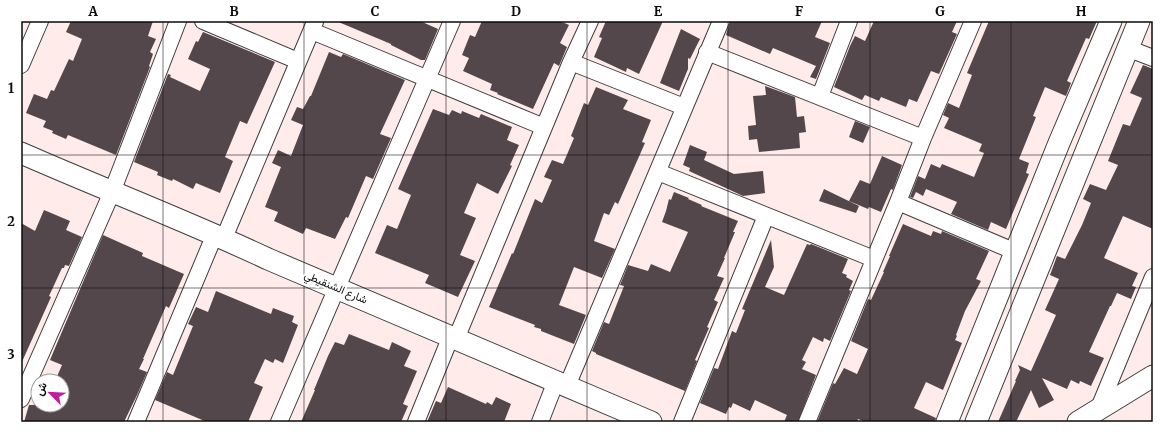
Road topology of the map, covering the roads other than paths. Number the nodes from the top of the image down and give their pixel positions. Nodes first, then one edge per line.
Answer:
1 (40, 21) edge
2 (178, 21) edge
3 (203, 21) edge
4 (452, 21) edge
5 (590, 21) edge
6 (720, 21) edge
7 (849, 21) edge
8 (973, 21) edge
9 (1111, 21) edge
10 (1139, 21) edge
11 (314, 26) edge
12 (1127, 48) junction
13 (707, 52) junction
14 (1153, 58) edge
15 (298, 61) junction
16 (571, 62) junction
17 (21, 65) edge
18 (429, 78) junction
19 (820, 96) junction
20 (684, 107) junction
21 (544, 127) junction
22 (923, 138) junction
23 (21, 154) edge
24 (658, 172) junction
25 (112, 192) junction
26 (898, 202) junction
27 (766, 216) junction
28 (220, 236) junction
29 (1016, 252) junction
30 (874, 259) junction
31 (1153, 277) edge
32 (337, 288) junction
33 (454, 337) junction
34 (1153, 376) edge
35 (561, 384) junction
36 (21, 399) edge
37 (1099, 408) junction
38 (136, 422) edge
39 (279, 422) edge
40 (416, 422) edge
41 (540, 422) edge
42 (651, 422) edge
43 (682, 422) edge
44 (807, 422) edge
45 (947, 422) edge
46 (976, 422) edge
47 (1078, 422) edge

1 - 17 street
2 - 25 street
3 - 15 street
4 - 18 street
5 - 16 street
6 - 13 street
7 - 19 street
8 - 22 street
9 - 29 street
10 - 12 street
11 - 15 street
11 - 18 street
12 - 14 street
12 - 46 street
13 - 19 street
13 - 20 street
15 - 28 street
16 - 20 street
16 - 21 street
18 - 21 street
18 - 32 street
19 - 22 street
20 - 24 street
21 - 33 street
22 - 26 street
23 - 25 street, شارع الشنقيطي
24 - 27 street
24 - 35 street
25 - 28 street, شارع الشنقيطي
25 - 36 street
26 - 29 street
26 - 30 street
27 - 30 street
27 - 43 street
28 - 32 street, شارع الشنقيطي
28 - 38 street
29 - 45 street
30 - 44 street
31 - 37 street
32 - 33 street, شارع الشنقيطي
32 - 39 street
33 - 35 street, شارع الشنقيطي
33 - 40 street
34 - 37 street
35 - 41 street
35 - 42 street, شارع الشنقيطي
37 - 47 street

